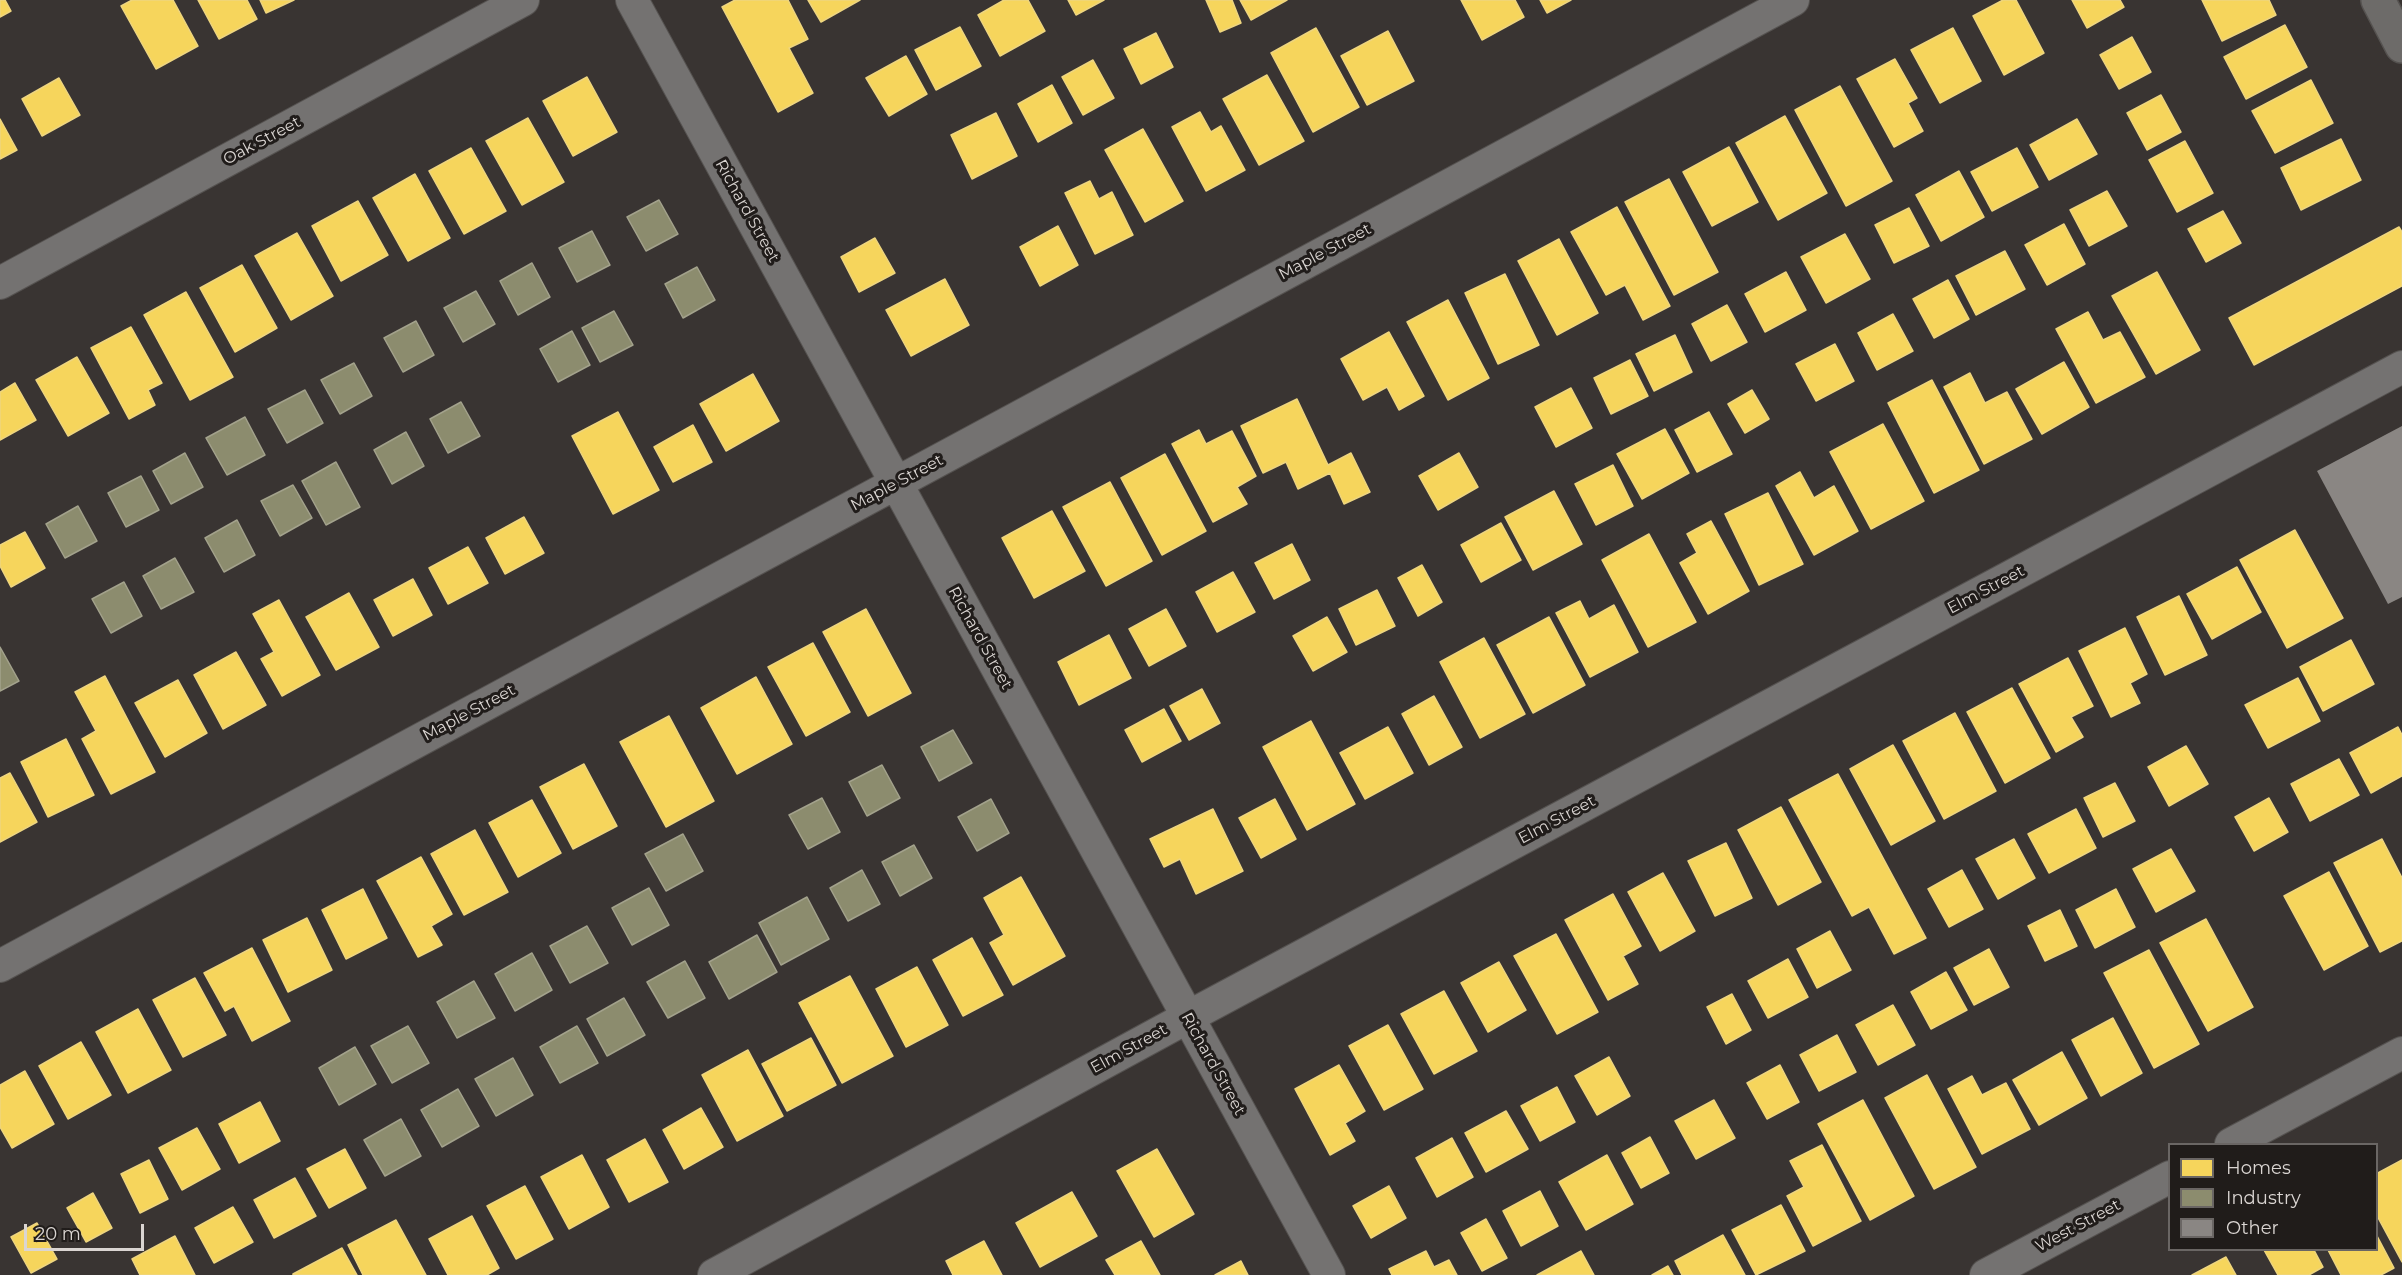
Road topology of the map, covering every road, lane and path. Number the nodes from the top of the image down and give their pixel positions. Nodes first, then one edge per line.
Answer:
1 (523, 0) edge
2 (632, 0) edge
3 (1793, 0) edge
4 (2378, 0) edge
5 (2402, 46) edge
6 (0, 283) edge
7 (2402, 367) edge
8 (896, 483) junction
9 (0, 966) edge
10 (1188, 1017) junction
11 (2402, 1053) edge
12 (2233, 1143) edge
13 (2168, 1178) edge
14 (714, 1275) edge
15 (1329, 1275) edge
16 (1986, 1275) edge

1 - 6 street, Oak Street
2 - 8 street, Richard Street
3 - 8 street, Maple Street
4 - 5 main road
7 - 10 street, Elm Street
8 - 9 street, Maple Street
8 - 10 street, Richard Street
10 - 14 street, Elm Street
10 - 15 street, Richard Street
11 - 12 street
13 - 16 street, West Street

